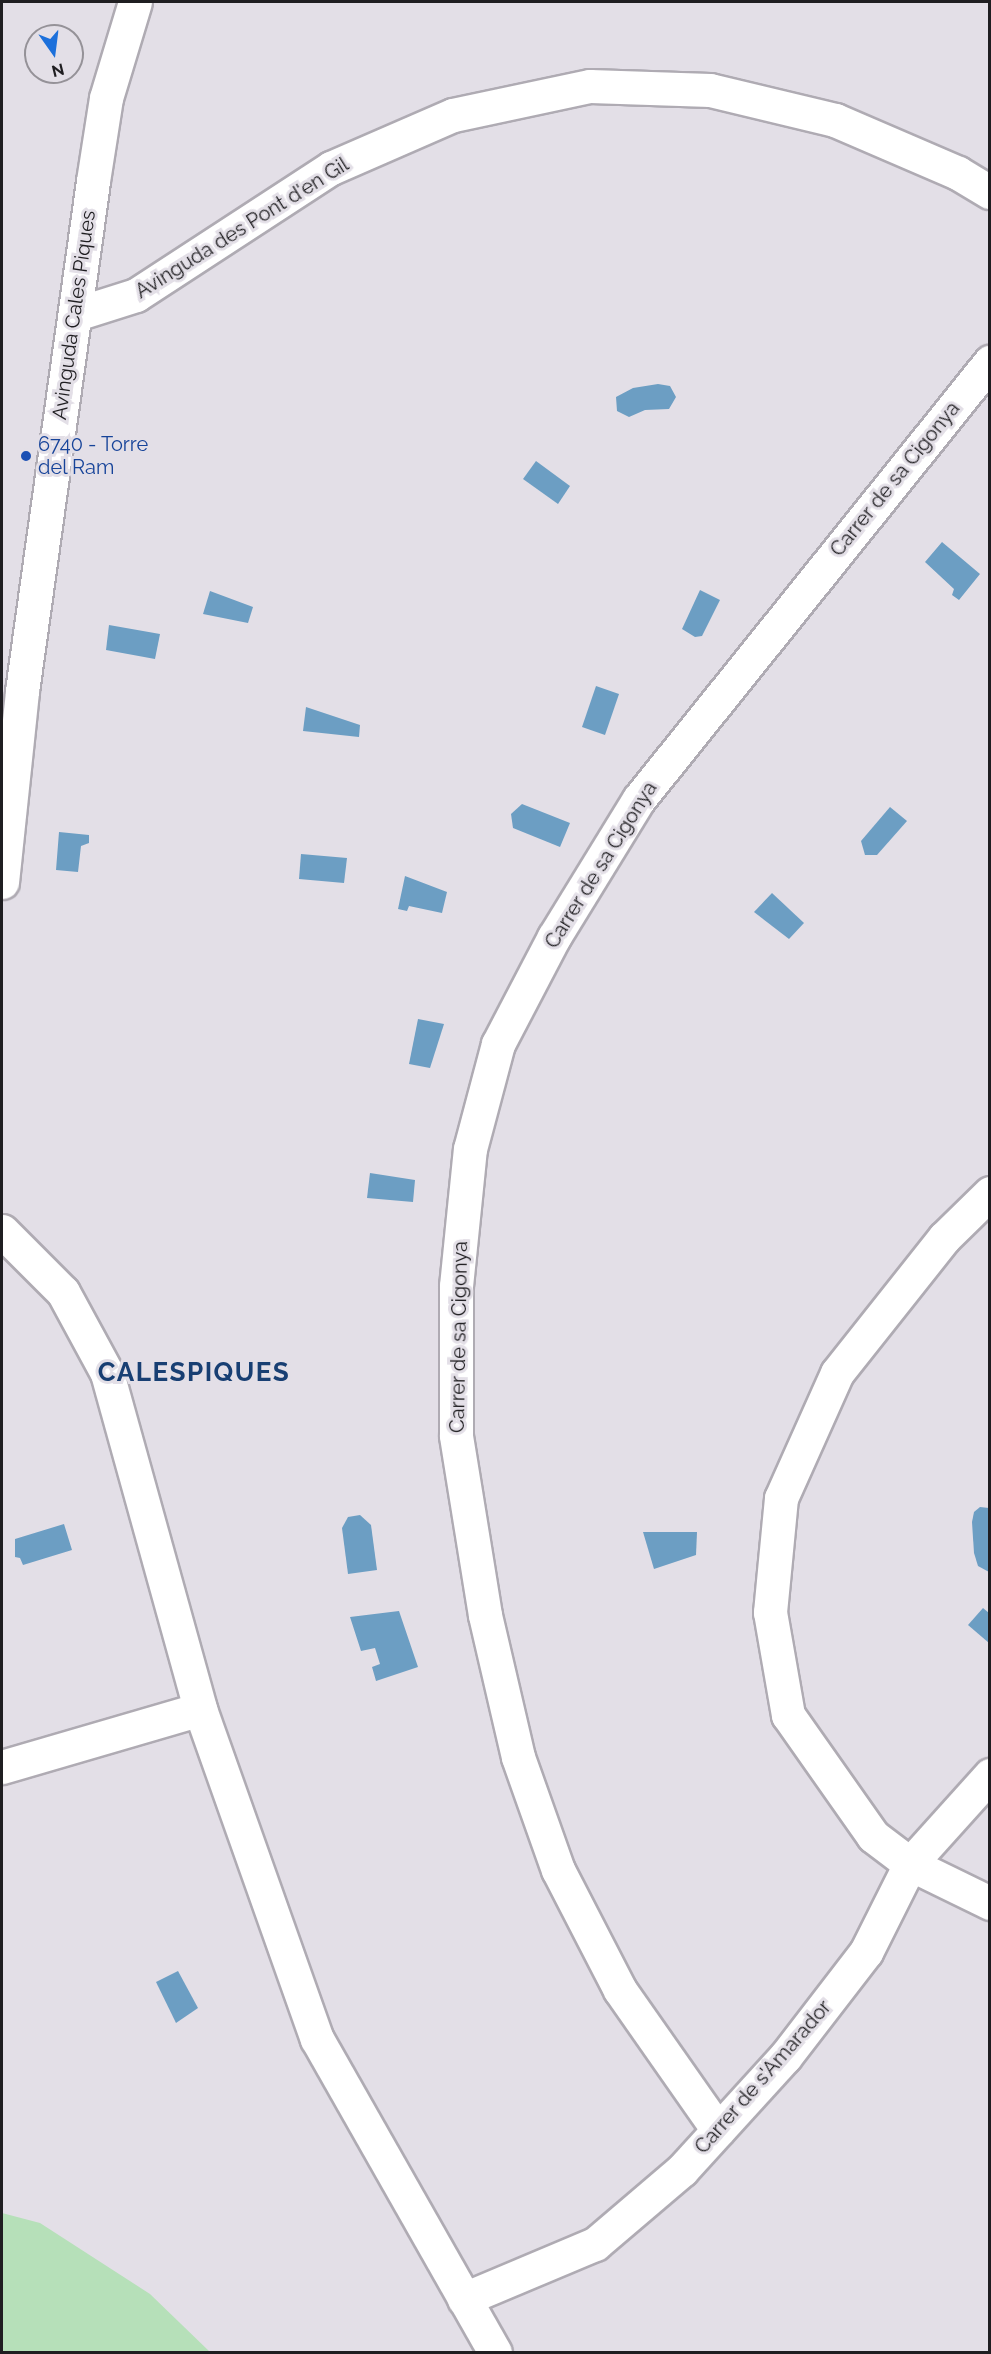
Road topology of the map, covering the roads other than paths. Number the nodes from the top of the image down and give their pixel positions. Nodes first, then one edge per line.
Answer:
1 (135, 2) edge
2 (990, 192) edge
3 (76, 314) junction
4 (990, 362) edge
5 (12, 689) edge
6 (2, 882) edge
7 (990, 1193) edge
8 (2, 1231) edge
9 (200, 1709) junction
10 (2, 1767) edge
11 (990, 1775) edge
12 (910, 1864) junction
13 (990, 1903) edge
14 (718, 2130) junction
15 (464, 2299) junction
16 (495, 2352) edge

1 - 3 street, Avinguda Cales Piques
2 - 3 street, Avinguda des Pont d'en Gil
3 - 5 street, Avinguda Cales Piques
4 - 14 street, Carrer de sa Cigonya
5 - 6 street, Avinguda Cales Piques
7 - 12 street
8 - 9 street
9 - 10 street
9 - 15 street
11 - 12 street, Carrer de s'Amarador
12 - 13 street
12 - 14 street, Carrer de s'Amarador
14 - 15 street, Carrer de s'Amarador
15 - 16 street

